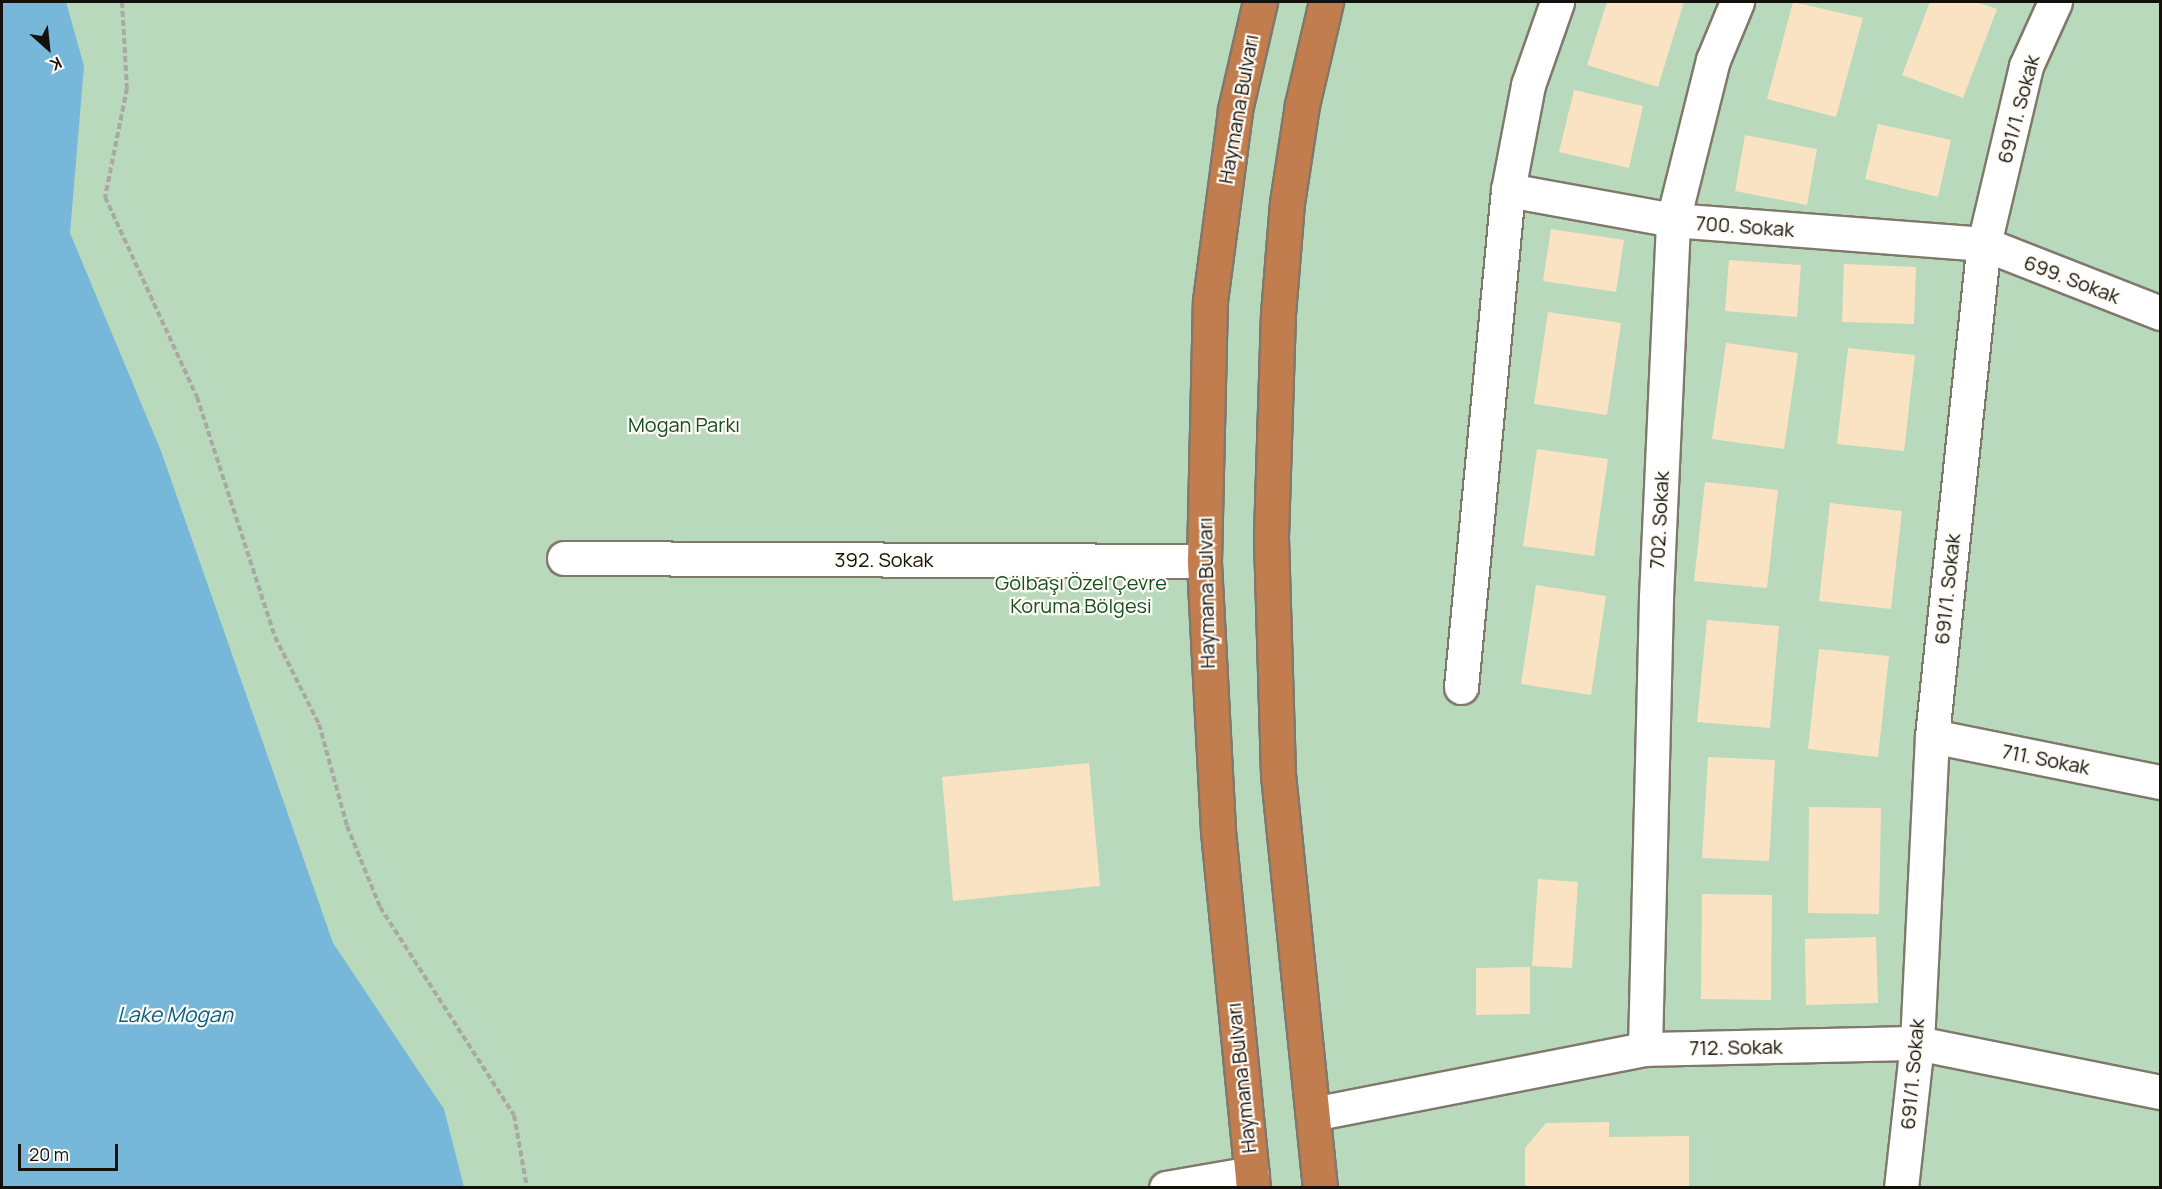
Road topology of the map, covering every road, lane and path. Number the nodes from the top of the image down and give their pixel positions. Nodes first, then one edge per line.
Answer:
1 (122, 2) edge
2 (1260, 2) edge
3 (1326, 2) edge
4 (1557, 2) edge
5 (1737, 2) edge
6 (2055, 2) edge
7 (1508, 190) junction
8 (1673, 220) junction
9 (1984, 244) junction
10 (2160, 313) edge
11 (564, 558) dead end
12 (1204, 561) junction
13 (1461, 687) dead end
14 (1932, 736) junction
15 (2160, 782) edge
16 (1917, 1043) junction
17 (1645, 1049) junction
18 (2160, 1092) edge
19 (1313, 1114) junction
20 (1252, 1180) edge
21 (527, 1188) edge
22 (1167, 1188) edge
23 (1320, 1188) edge
24 (1901, 1188) edge

1 - 21 path
2 - 12 highway, Haymana Bulvarı
3 - 19 highway
4 - 7 street
5 - 8 street, 702. Sokak
6 - 9 street, 691/1. Sokak
7 - 8 street, 700. Sokak
7 - 13 street
8 - 9 street, 700. Sokak
8 - 17 street, 702. Sokak
9 - 10 street, 699. Sokak
9 - 14 street, 691/1. Sokak
11 - 12 street, 392. Sokak
12 - 20 highway, Haymana Bulvarı
14 - 15 street, 711. Sokak
14 - 16 street, 691/1. Sokak
16 - 17 street, 712. Sokak
16 - 18 street, 712. Sokak
16 - 24 street, 691/1. Sokak
17 - 19 street, 712. Sokak
19 - 23 highway
20 - 22 street

